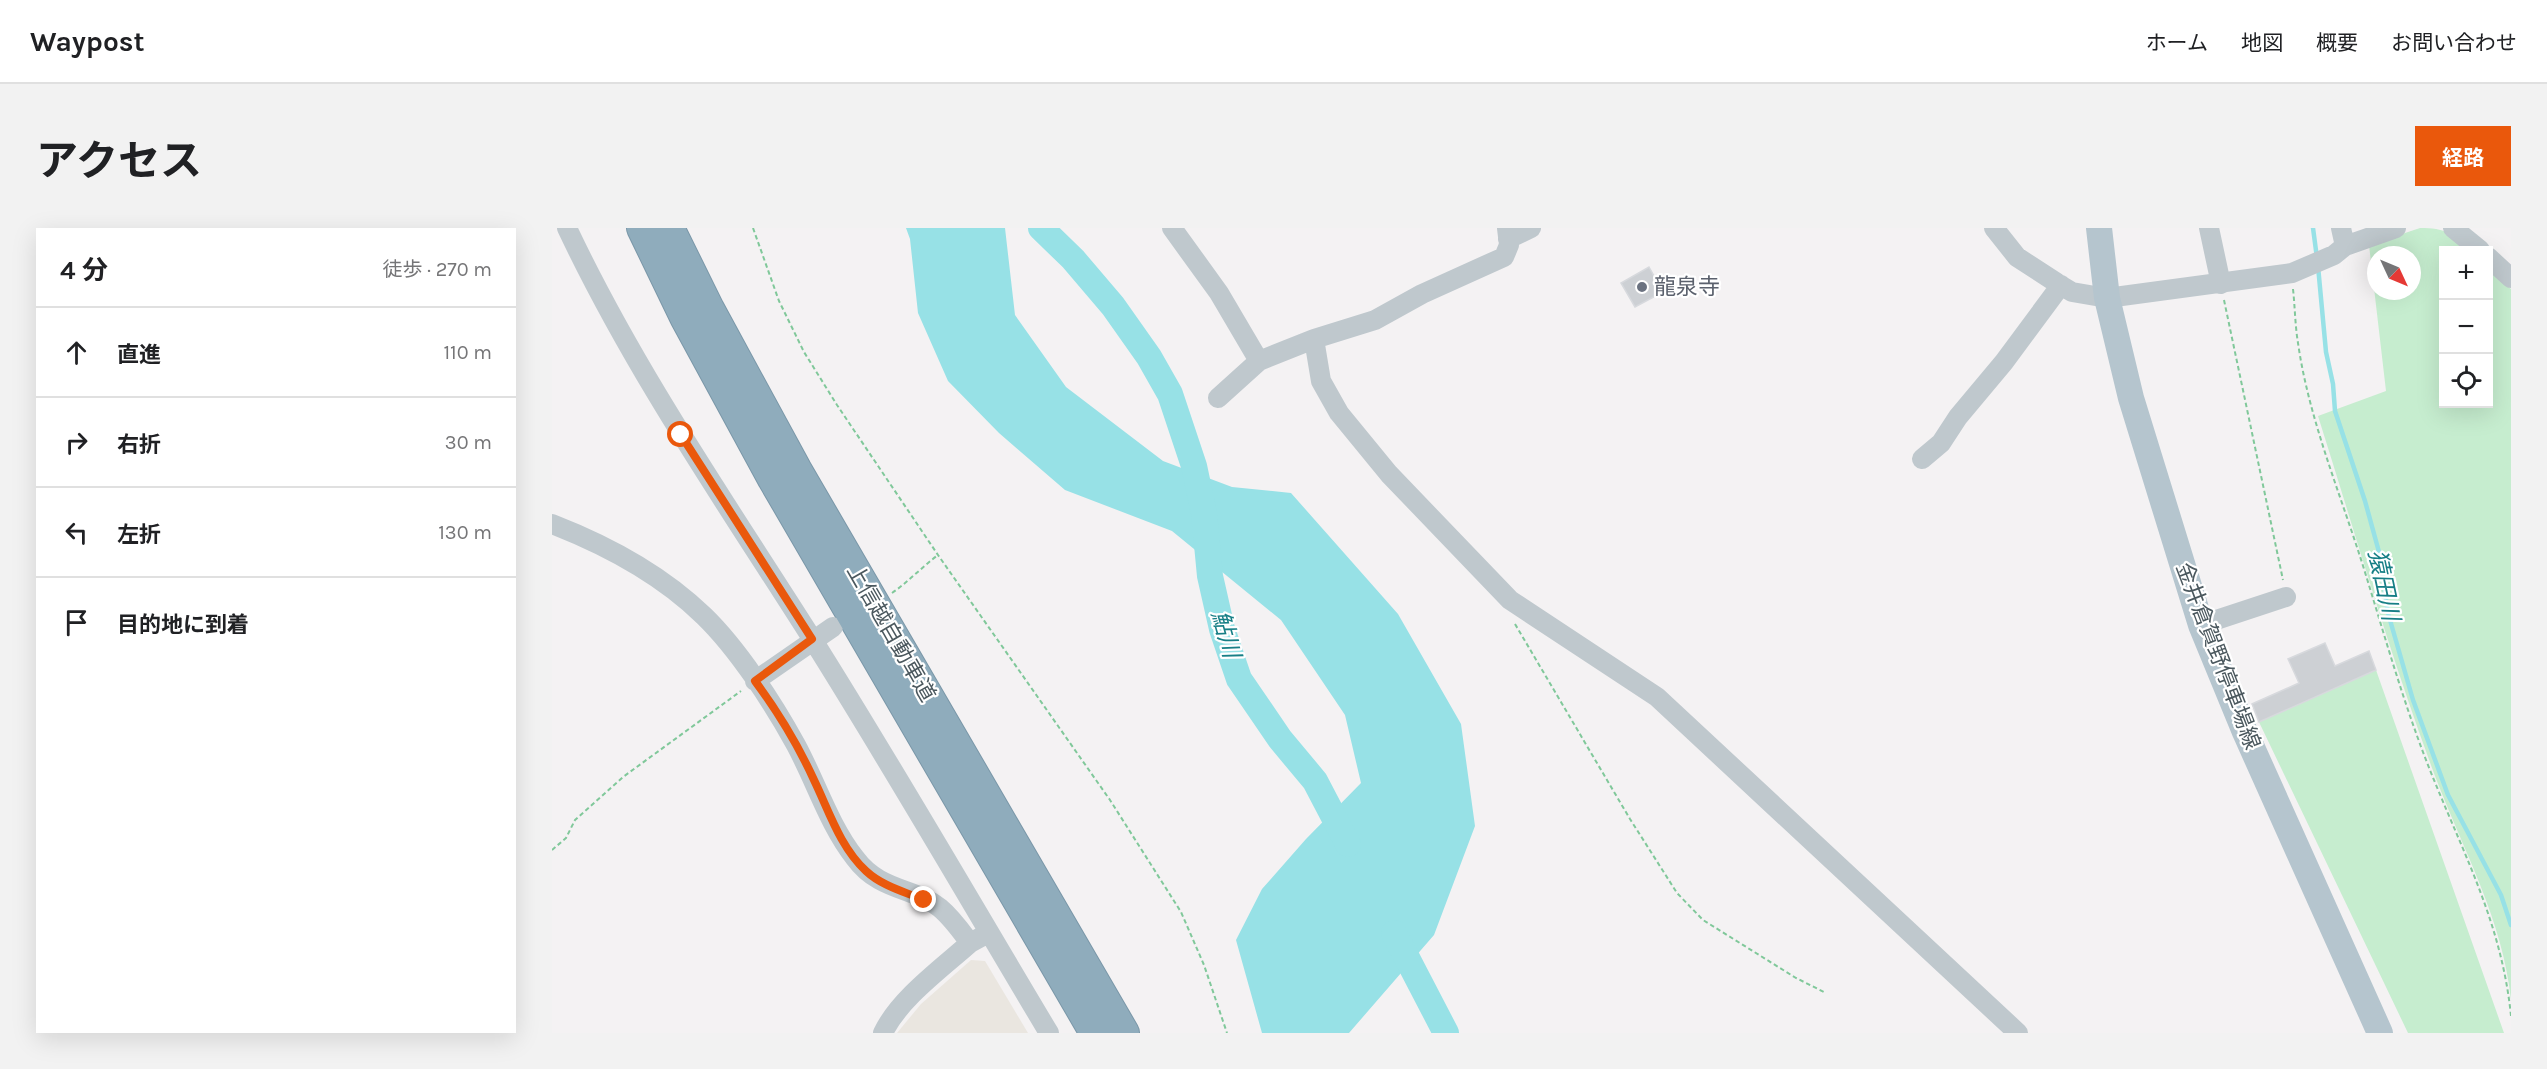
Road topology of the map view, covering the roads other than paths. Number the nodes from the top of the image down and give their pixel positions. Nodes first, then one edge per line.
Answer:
1 (567, 228) edge
2 (642, 228) edge
3 (669, 228) edge
4 (1172, 228) edge
5 (1531, 228) edge
6 (1994, 228) edge
7 (2099, 228) edge
8 (2209, 228) edge
9 (2396, 228) edge
10 (2453, 228) edge
11 (1507, 234) edge
12 (2343, 237) edge
13 (2475, 246) edge
14 (2493, 262) edge
15 (2511, 278) edge
16 (2221, 284) junction
17 (2061, 285) junction
18 (2107, 298) junction
19 (1314, 339) junction
20 (1259, 361) junction
21 (1218, 398) dead end
22 (1922, 459) dead end
23 (552, 524) edge
24 (2286, 597) road end
25 (2201, 625) junction
26 (833, 627) dead end
27 (812, 639) junction
28 (755, 681) junction
29 (988, 932) junction
30 (970, 943) junction
31 (883, 1033) edge
32 (1049, 1033) edge
33 (1095, 1033) edge
34 (1124, 1033) edge
35 (2018, 1033) edge
36 (2380, 1033) edge

1 - 27 street
2 - 33 highway, 上信越自動車道
3 - 34 highway, 上信越自動車道
4 - 20 street
5 - 11 street
6 - 17 street
7 - 18 main road, 金井倉賀野停車場線
8 - 16 street
9 - 12 street
10 - 13 street
11 - 19 street
12 - 16 street
14 - 15 street
16 - 18 street
17 - 18 street
17 - 22 street
18 - 25 main road, 金井倉賀野停車場線
19 - 20 street
19 - 35 street
20 - 21 street
23 - 28 street
24 - 25 street
25 - 36 main road, 金井倉賀野停車場線
26 - 27 street
27 - 28 street
27 - 29 street
28 - 30 street
29 - 30 street
29 - 32 street
30 - 31 street

